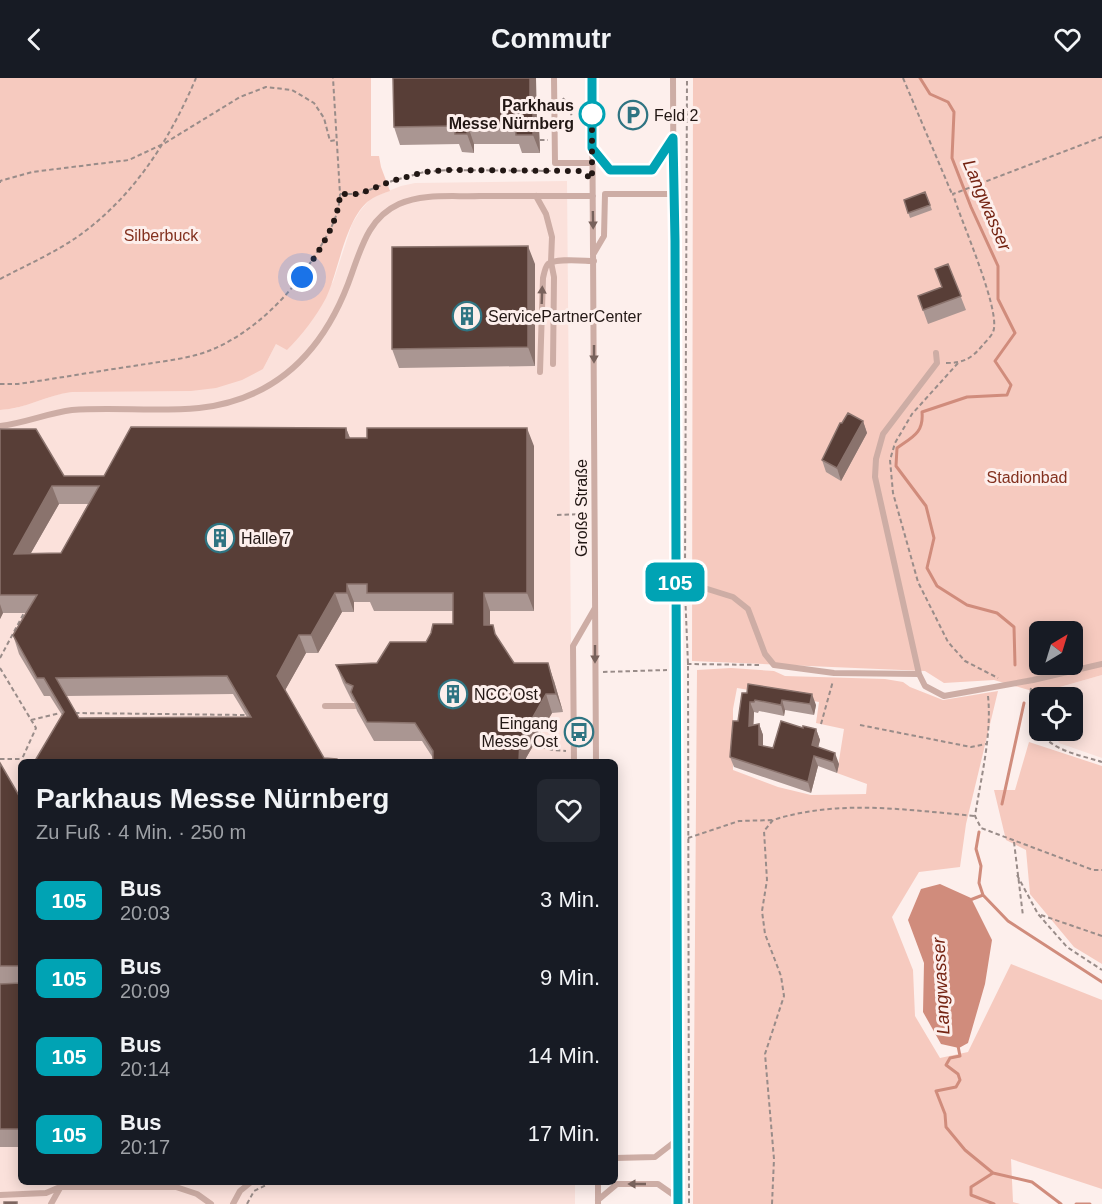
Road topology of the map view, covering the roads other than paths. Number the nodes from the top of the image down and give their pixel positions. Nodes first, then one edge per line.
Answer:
1 (592, 78) edge
2 (673, 78) edge
3 (554, 82) edge
4 (673, 138) junction
5 (592, 148) junction
6 (592, 163) junction
7 (675, 194) junction
8 (536, 196) junction
9 (593, 196) junction
10 (594, 253) junction
11 (594, 261) junction
12 (551, 262) junction
13 (936, 353) dead end
14 (553, 364) dead end
15 (540, 372) dead end
16 (0, 426) edge
17 (675, 582) junction
18 (595, 608) junction
19 (1102, 664) edge
20 (919, 674) junction
21 (325, 706) dead end
22 (355, 706) edge
23 (574, 759) edge
24 (596, 759) edge
25 (677, 1140) junction
26 (618, 1158) edge
27 (618, 1184) edge
28 (247, 1185) edge
29 (598, 1185) edge
30 (616, 1185) edge
31 (60, 1187) junction
32 (0, 1195) edge
33 (678, 1201) edge
34 (598, 1202) edge
35 (51, 1204) edge
36 (211, 1204) edge
37 (233, 1204) edge

1 - 5 lane, Große Straße
2 - 4 lane
3 - 6 lane
4 - 5 lane
4 - 7 lane
5 - 6 lane, Große Straße
6 - 9 lane, Große Straße
7 - 10 lane, Große Straße
7 - 17 lane
8 - 9 lane
8 - 12 lane
8 - 16 lane
9 -> 10 lane, Große Straße
10 - 11 lane, Große Straße
11 - 12 lane
11 -> 18 lane, Große Straße
12 - 14 lane
15 -> 12 lane
13 - 20 lane
17 - 20 lane
17 - 25 lane
18 - 23 lane
18 -> 24 lane, Große Straße
19 - 20 lane
21 - 22 lane
25 - 26 lane
25 - 33 lane
33 -> 27 lane
28 - 37 lane
29 - 34 lane
30 -> 34 lane
31 - 32 lane
31 - 35 lane
31 - 36 lane

